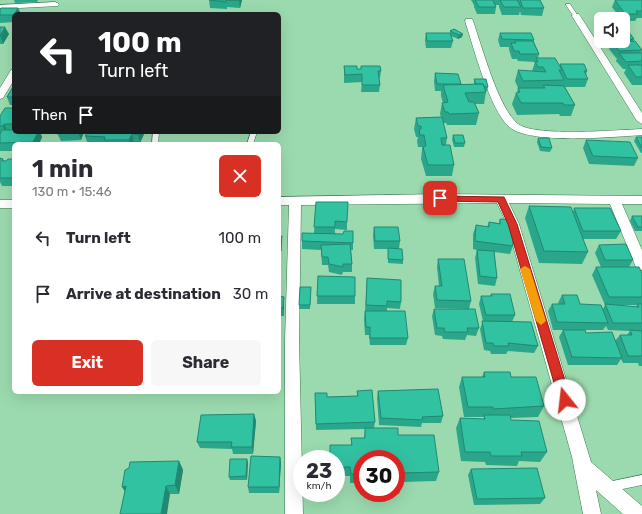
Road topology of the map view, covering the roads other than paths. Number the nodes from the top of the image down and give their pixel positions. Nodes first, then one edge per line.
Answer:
1 (57, 2) edge
2 (568, 5) dead end
3 (0, 7) edge
4 (51, 12) edge
5 (576, 16) joint
6 (469, 21) dead end
7 (12, 75) edge
8 (0, 96) edge
9 (642, 121) edge
10 (642, 132) edge
11 (501, 199) junction
12 (614, 200) junction
13 (642, 200) edge
14 (281, 201) edge
15 (295, 201) junction
16 (0, 204) edge
17 (12, 204) edge
18 (642, 265) edge
19 (583, 467) junction
20 (642, 480) edge
21 (606, 487) junction
22 (294, 514) edge
23 (592, 514) edge
24 (637, 514) edge

1 - 3 street
1 - 4 street
2 - 5 lane
5 - 9 street
6 - 10 street
7 - 8 street
11 - 12 street
11 - 15 street
11 - 19 street
12 - 13 street
12 - 18 street
14 - 15 street
15 - 22 street
16 - 17 street
19 - 21 street
19 - 23 street
20 - 21 lane
21 - 24 street

